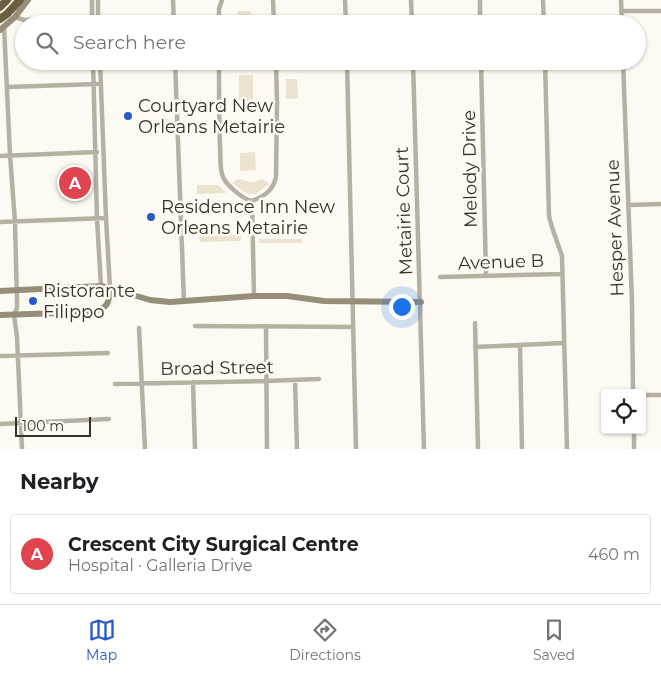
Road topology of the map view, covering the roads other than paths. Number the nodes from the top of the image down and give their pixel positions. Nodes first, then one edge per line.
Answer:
1 (7, 0) edge
2 (20, 0) edge
3 (28, 0) edge
4 (92, 0) edge
5 (98, 0) edge
6 (173, 0) edge
7 (222, 0) edge
8 (273, 0) edge
9 (345, 0) edge
10 (411, 0) edge
11 (480, 0) edge
12 (544, 0) edge
13 (621, 0) edge
14 (0, 7) edge
15 (661, 10) edge
16 (621, 11) junction
17 (17, 15) edge
18 (92, 15) edge
19 (98, 15) edge
20 (174, 15) edge
21 (219, 15) edge
22 (274, 15) edge
23 (346, 15) edge
24 (412, 15) edge
25 (480, 15) edge
26 (544, 15) edge
27 (621, 15) edge
28 (15, 17) edge
29 (2, 25) edge
30 (93, 70) edge
31 (100, 70) edge
32 (176, 70) edge
33 (219, 70) edge
34 (276, 70) edge
35 (347, 70) edge
36 (413, 70) edge
37 (481, 70) edge
38 (545, 70) edge
39 (623, 70) edge
40 (94, 84) junction
41 (100, 84) junction
42 (8, 87) junction
43 (96, 152) junction
44 (103, 152) junction
45 (10, 155) junction
46 (0, 156) edge
47 (252, 201) junction
48 (661, 204) edge
49 (628, 205) junction
50 (106, 218) junction
51 (98, 219) junction
52 (0, 222) edge
53 (15, 222) junction
54 (562, 274) junction
55 (486, 276) junction
56 (440, 278) dead end
57 (101, 286) junction
58 (110, 288) junction
59 (0, 291) edge
60 (17, 291) junction
61 (254, 296) junction
62 (352, 301) junction
63 (184, 302) junction
64 (420, 302) junction
65 (0, 315) edge
66 (14, 315) junction
67 (475, 323) dead end
68 (195, 326) dead end
69 (266, 326) junction
70 (353, 327) junction
71 (139, 328) dead end
72 (564, 344) junction
73 (520, 345) junction
74 (475, 347) junction
75 (108, 353) dead end
76 (0, 356) edge
77 (17, 356) junction
78 (319, 379) dead end
79 (295, 380) junction
80 (266, 381) junction
81 (193, 382) junction
82 (142, 383) junction
83 (115, 384) dead end
84 (633, 389) edge
85 (646, 395) edge
86 (661, 395) edge
87 (109, 419) dead end
88 (21, 423) junction
89 (0, 424) edge
90 (634, 434) edge
91 (22, 449) edge
92 (145, 449) edge
93 (195, 449) edge
94 (268, 449) edge
95 (297, 449) edge
96 (356, 449) edge
97 (424, 449) edge
98 (478, 449) edge
99 (522, 449) edge
100 (567, 449) edge
101 (634, 449) edge

1 - 14 highway
2 - 29 highway
3 - 17 street
4 - 18 street
5 - 19 street
6 - 20 street
7 - 21 street
8 - 22 street
9 - 23 street
10 - 24 street
11 - 25 street
12 - 26 street
13 - 16 street
15 - 16 street
16 - 27 street
28 - 29 street
29 - 42 street
30 - 40 street
31 - 41 street
32 - 63 street
33 - 47 street
34 - 47 street
35 - 62 street
36 - 64 street, Metairie Court
37 - 55 street, Melody Drive
38 - 54 street
39 - 49 street, Hesper Avenue
40 - 41 street
40 - 42 street
40 - 43 street
41 - 44 street
42 - 45 street
43 - 44 street
43 - 45 street
43 - 51 street
44 - 50 street
45 - 46 street
45 - 53 street
47 - 61 street
48 - 49 street
49 - 84 street, Hesper Avenue
50 - 51 street
50 - 58 street
51 - 53 street
51 - 57 street
52 - 53 street
53 - 60 street
54 - 55 street, Avenue B
54 - 72 street
55 - 56 street, Avenue B
57 - 58 street
57 - 60 street
58 - 63 street
58 - 66 street
59 - 60 street
60 - 66 street
61 - 62 street
61 - 63 street
62 - 64 street
62 - 70 street
64 - 97 street, Metairie Court
65 - 66 street
66 - 77 street
67 - 74 street
68 - 69 street
69 - 70 street
69 - 80 street
70 - 96 street
71 - 82 street
72 - 73 street
72 - 100 street
73 - 74 street
73 - 99 street
74 - 98 street
75 - 77 street
76 - 77 street
77 - 88 street
78 - 79 street, Broad Street
79 - 80 street, Broad Street
79 - 95 street
80 - 81 street, Broad Street
80 - 94 street
81 - 82 street, Broad Street
81 - 93 street
82 - 83 street, Broad Street
82 - 92 street
85 - 86 street
87 - 88 street
88 - 89 street
88 - 91 street
90 - 101 street

